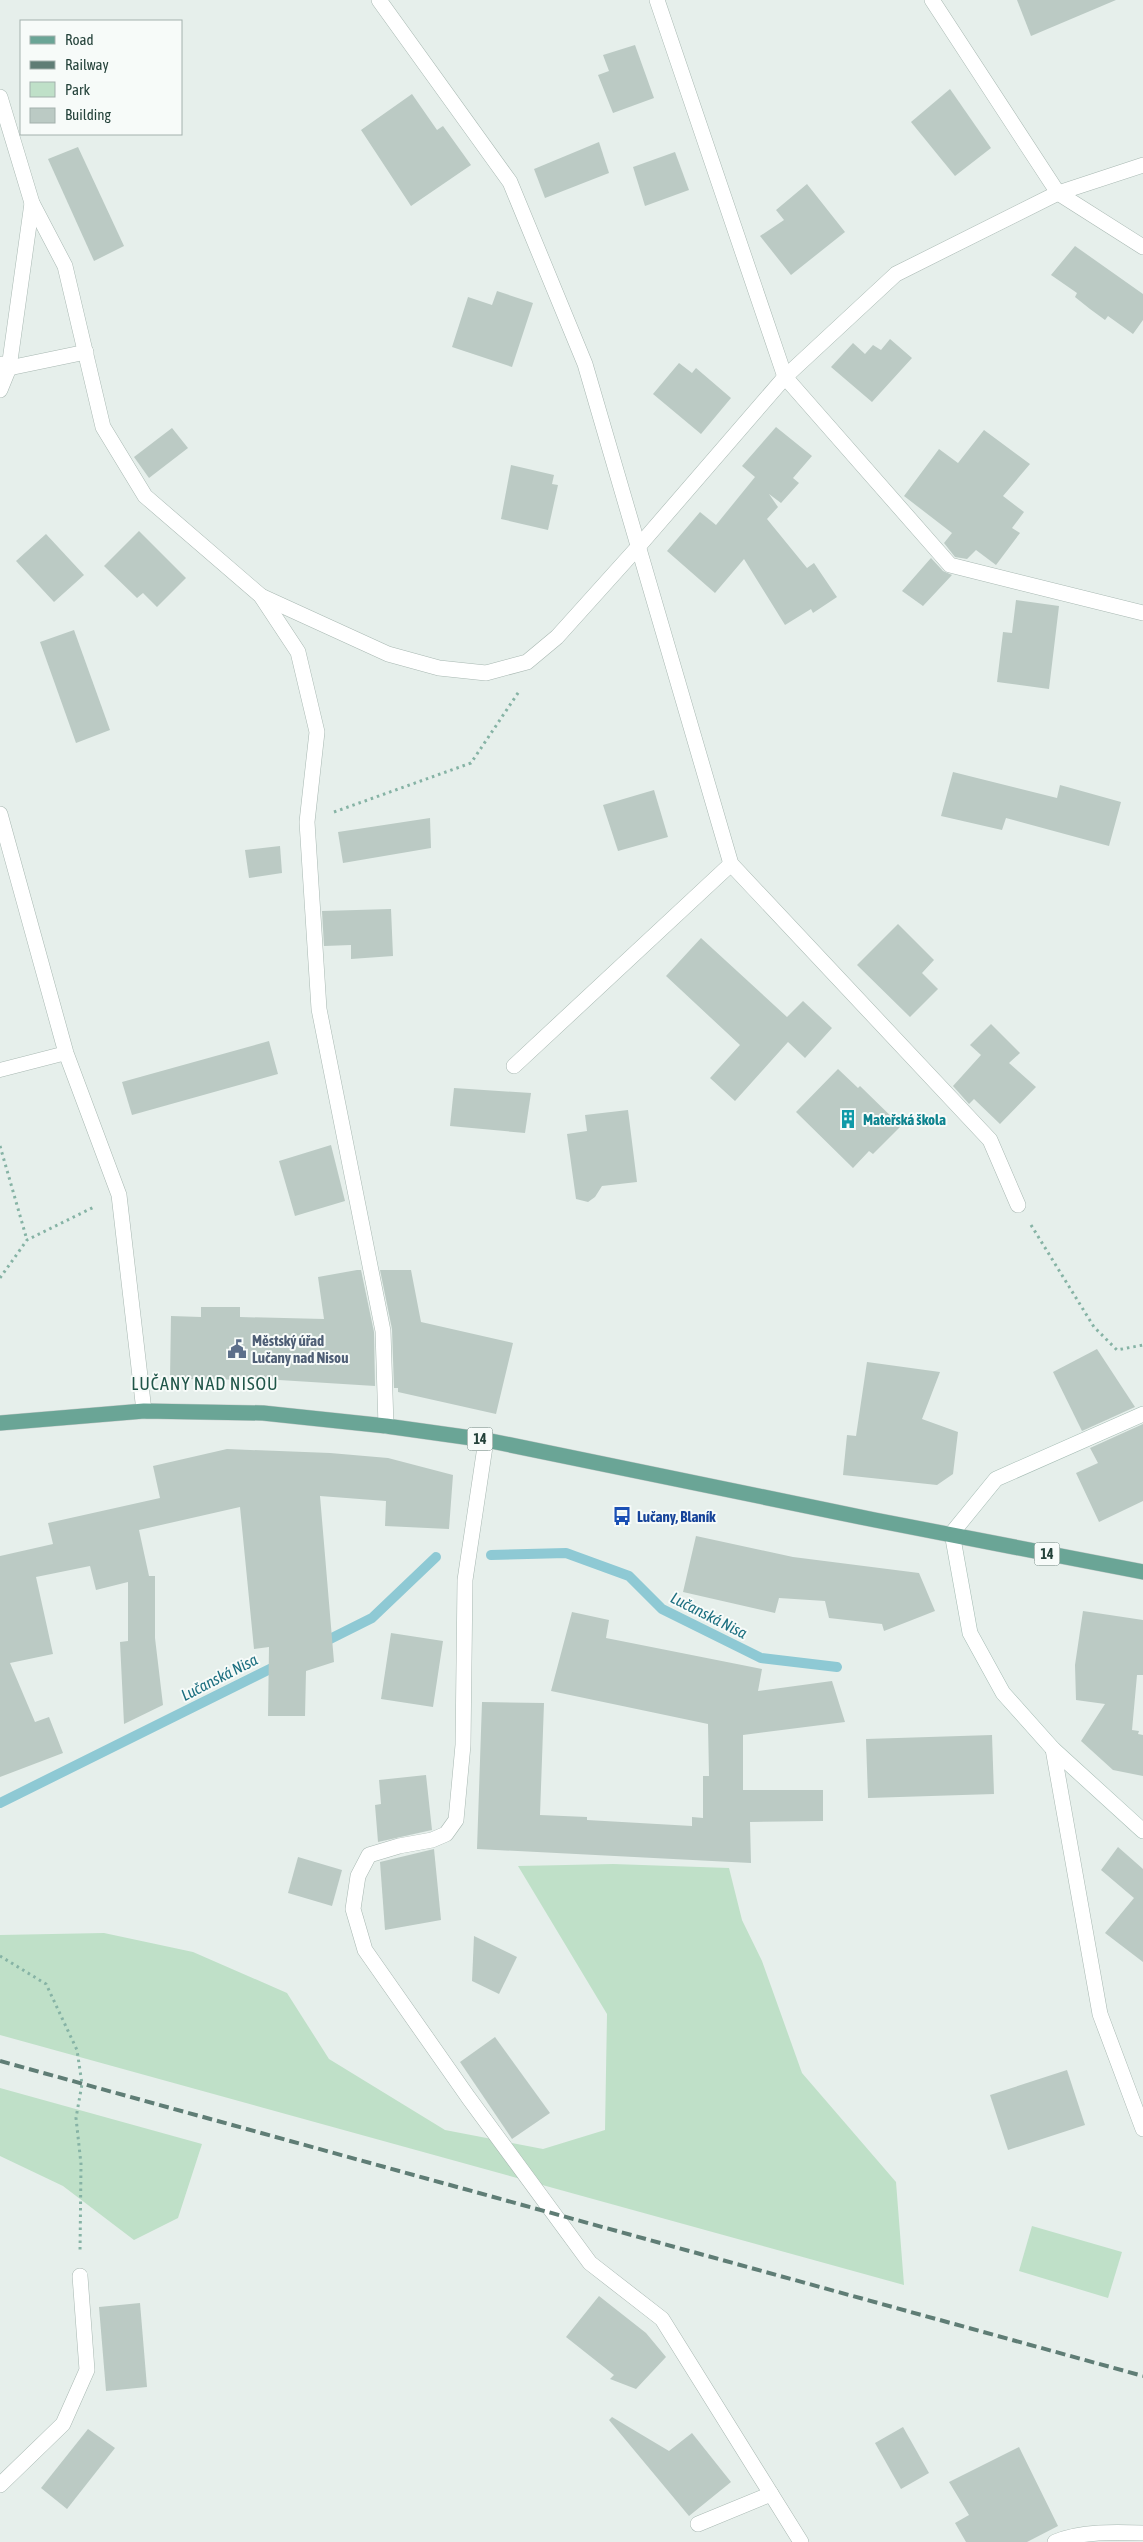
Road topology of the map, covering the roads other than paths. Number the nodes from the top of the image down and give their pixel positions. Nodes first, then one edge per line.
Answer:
1 (379, 0) edge
2 (657, 0) edge
3 (932, 0) edge
4 (0, 97) edge
5 (1143, 165) edge
6 (1058, 193) junction
7 (32, 203) junction
8 (1143, 247) edge
9 (86, 352) junction
10 (4, 366) edge
11 (785, 377) junction
12 (0, 390) edge
13 (638, 548) junction
14 (261, 596) junction
15 (1143, 613) edge
16 (0, 814) edge
17 (731, 864) junction
18 (66, 1053) junction
19 (514, 1066) dead end
20 (0, 1070) edge
21 (1018, 1204) road end
22 (144, 1412) junction
23 (1143, 1414) edge
24 (0, 1423) edge
25 (386, 1426) junction
26 (486, 1440) junction
27 (952, 1533) junction
28 (1143, 1572) edge
29 (1053, 1749) junction
30 (1143, 1831) edge
31 (1143, 2128) edge
32 (80, 2276) road end
33 (0, 2485) edge
34 (770, 2494) junction
35 (698, 2524) dead end
36 (1143, 2533) edge
37 (802, 2542) edge
38 (1055, 2542) edge

1 - 13 street
2 - 11 street
3 - 6 street
4 - 7 street
5 - 6 street
6 - 8 street
6 - 11 street
7 - 9 street
7 - 10 street
9 - 10 street
9 - 14 street
10 - 12 street
11 - 13 street
11 - 15 street
13 - 14 street
13 - 17 street
14 - 25 street
16 - 18 street
17 - 19 street
17 - 21 street
18 - 20 lane
18 - 22 street
22 - 24 main road, 14
22 - 25 main road, 14
23 - 27 street
25 - 26 main road, 14
26 - 27 main road, 14
26 - 34 street
27 - 28 main road, 14
27 - 29 street
29 - 30 street
29 - 31 street
32 - 33 street
34 - 35 street
34 - 37 street
36 - 38 street

